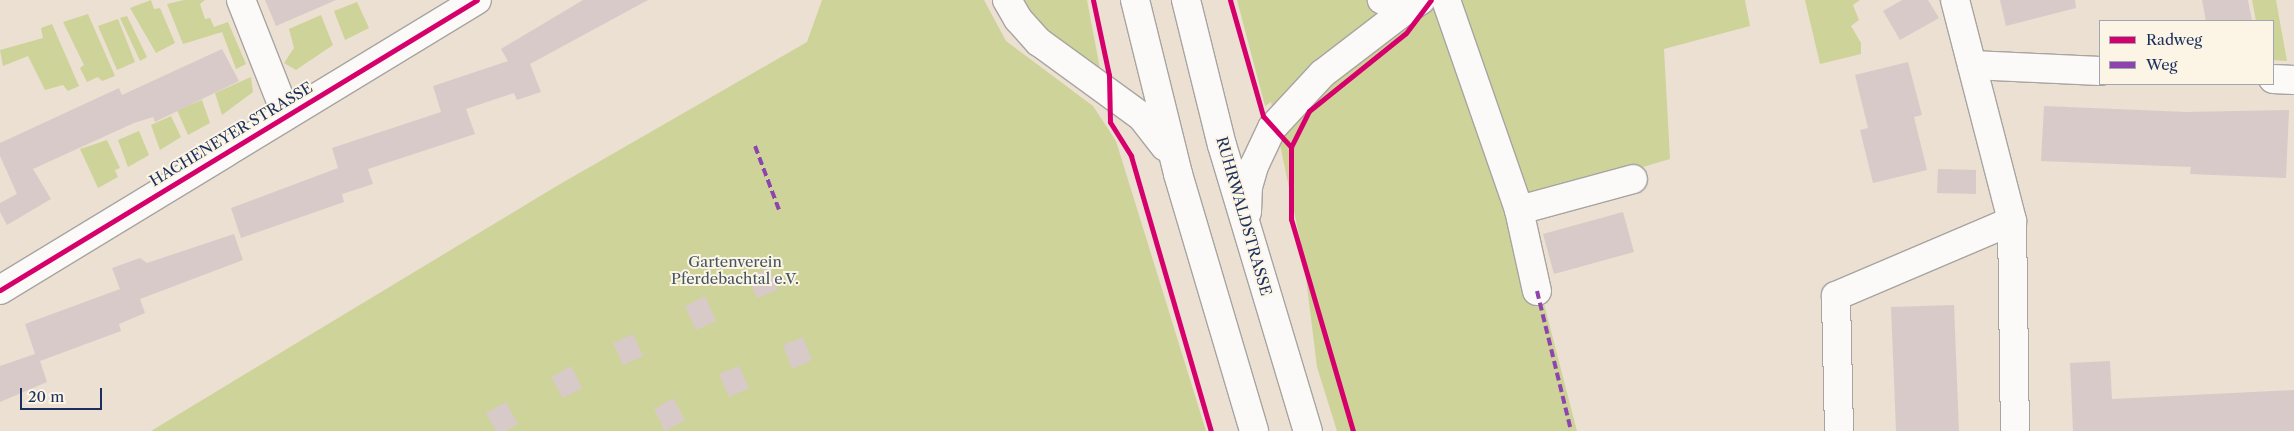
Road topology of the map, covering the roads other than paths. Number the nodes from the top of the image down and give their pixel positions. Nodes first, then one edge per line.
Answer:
1 (241, 0) edge
2 (477, 0) edge
3 (1008, 0) edge
4 (1135, 0) edge
5 (1186, 0) edge
6 (1446, 0) edge
7 (1955, 0) edge
8 (1402, 4) edge
9 (1972, 65) junction
10 (2099, 71) edge
11 (2274, 79) edge
12 (2294, 80) edge
13 (286, 114) junction
14 (1178, 174) junction
15 (1633, 179) dead end
16 (1519, 210) junction
17 (2012, 221) junction
18 (1248, 234) junction
19 (0, 290) edge
20 (1537, 291) dead end
21 (1254, 431) edge
22 (1308, 431) edge
23 (1839, 431) edge
24 (2015, 431) edge

1 - 13 main road
2 - 13 main road, HACHENEYER STRASSE
3 - 14 main road
4 - 14 main road
5 - 18 main road, RUHRWALDSTRASSE
6 - 16 main road
7 - 9 main road
8 - 18 main road
9 - 10 main road
9 - 17 main road
11 - 12 main road
13 - 19 main road, HACHENEYER STRASSE
14 - 21 main road
15 - 16 main road
16 - 20 main road
17 - 23 main road
17 - 24 main road
18 - 22 main road, RUHRWALDSTRASSE

